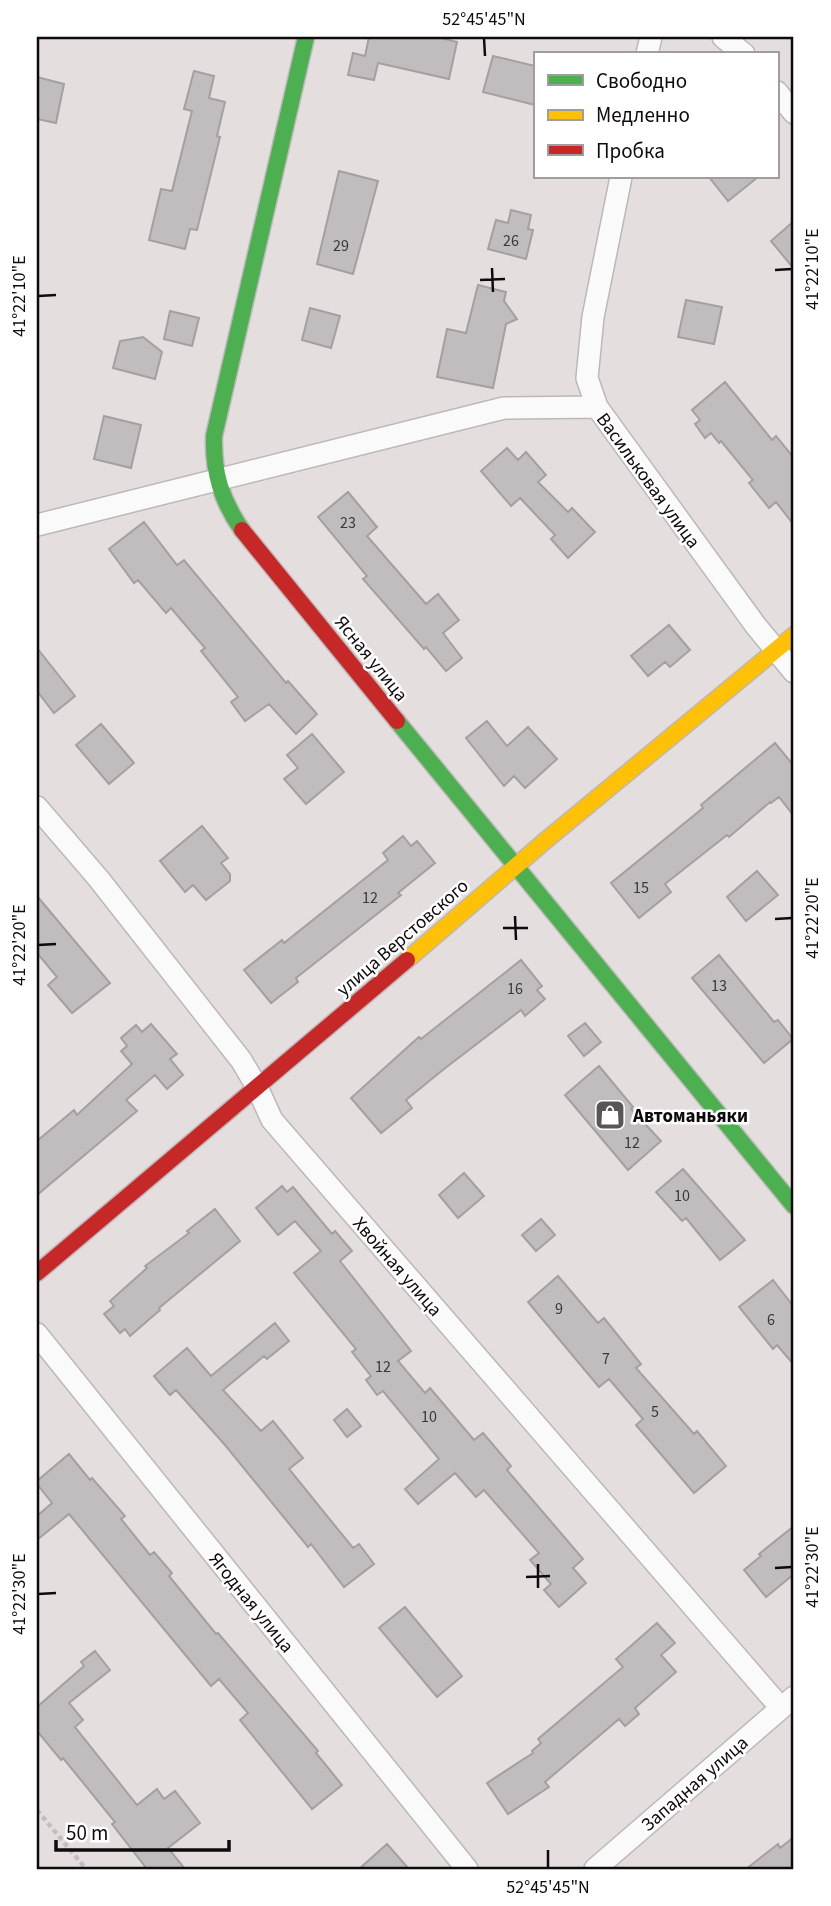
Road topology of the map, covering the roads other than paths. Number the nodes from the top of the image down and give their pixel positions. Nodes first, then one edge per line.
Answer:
1 (306, 37) edge
2 (723, 37) edge
3 (742, 52) edge
4 (778, 93) edge
5 (794, 113) edge
6 (621, 178) edge
7 (597, 407) junction
8 (216, 479) junction
9 (37, 525) edge
10 (794, 635) edge
11 (776, 650) junction
12 (794, 672) edge
13 (37, 807) edge
14 (515, 867) junction
15 (257, 1087) junction
16 (794, 1206) edge
17 (37, 1273) edge
18 (37, 1334) edge
19 (788, 1703) edge
20 (467, 1869) edge
21 (595, 1869) edge

1 - 8 street, Ясная улица
2 - 3 street
4 - 5 street
6 - 7 street, Васильковая улица
7 - 8 street
7 - 11 street, Васильковая улица
8 - 9 street
8 - 14 street, Ясная улица
10 - 11 street, улица Верстовского
11 - 12 street, Васильковая улица
11 - 14 street, улица Верстовского
13 - 15 street, Хвойная улица
14 - 15 street, улица Верстовского
14 - 16 street, Ясная улица
15 - 17 street, улица Верстовского
15 - 19 street, Хвойная улица
18 - 20 street, Ягодная улица
19 - 21 street, Западная улица

